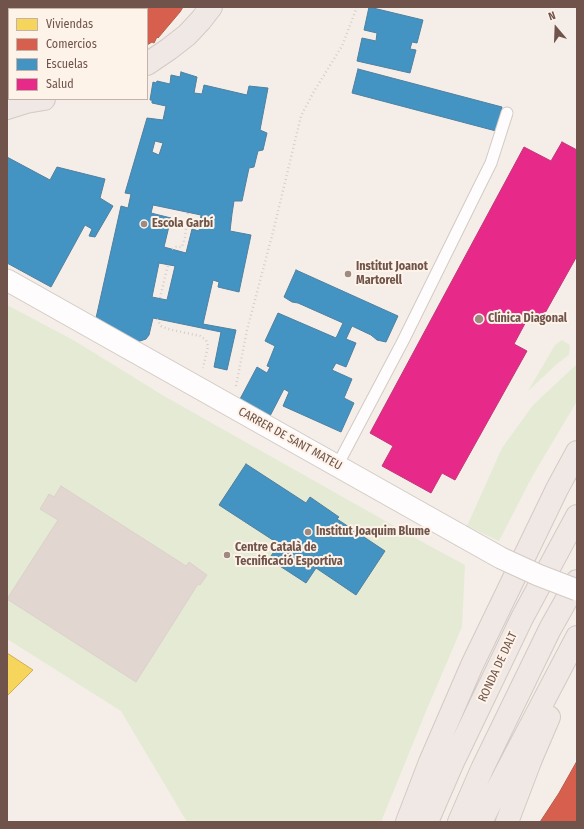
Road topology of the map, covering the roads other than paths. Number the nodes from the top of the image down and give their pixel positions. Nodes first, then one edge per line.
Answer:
1 (210, 7) edge
2 (148, 63) edge
3 (507, 113) dead end
4 (7, 280) edge
5 (577, 452) edge
6 (337, 466) junction
7 (577, 516) edge
8 (577, 581) edge
9 (577, 590) edge
10 (577, 637) edge
11 (577, 661) edge
12 (407, 822) edge
13 (428, 822) edge
14 (459, 822) edge
15 (482, 822) edge
16 (507, 822) edge

1 - 2 highway
3 - 6 lane
4 - 6 street, CARRER DE SANT MATEU
5 - 12 highway
6 - 9 street, CARRER DE SANT MATEU, bridge
7 - 13 highway, RONDA DE DALT
8 - 14 highway
10 - 15 highway
11 - 16 highway

